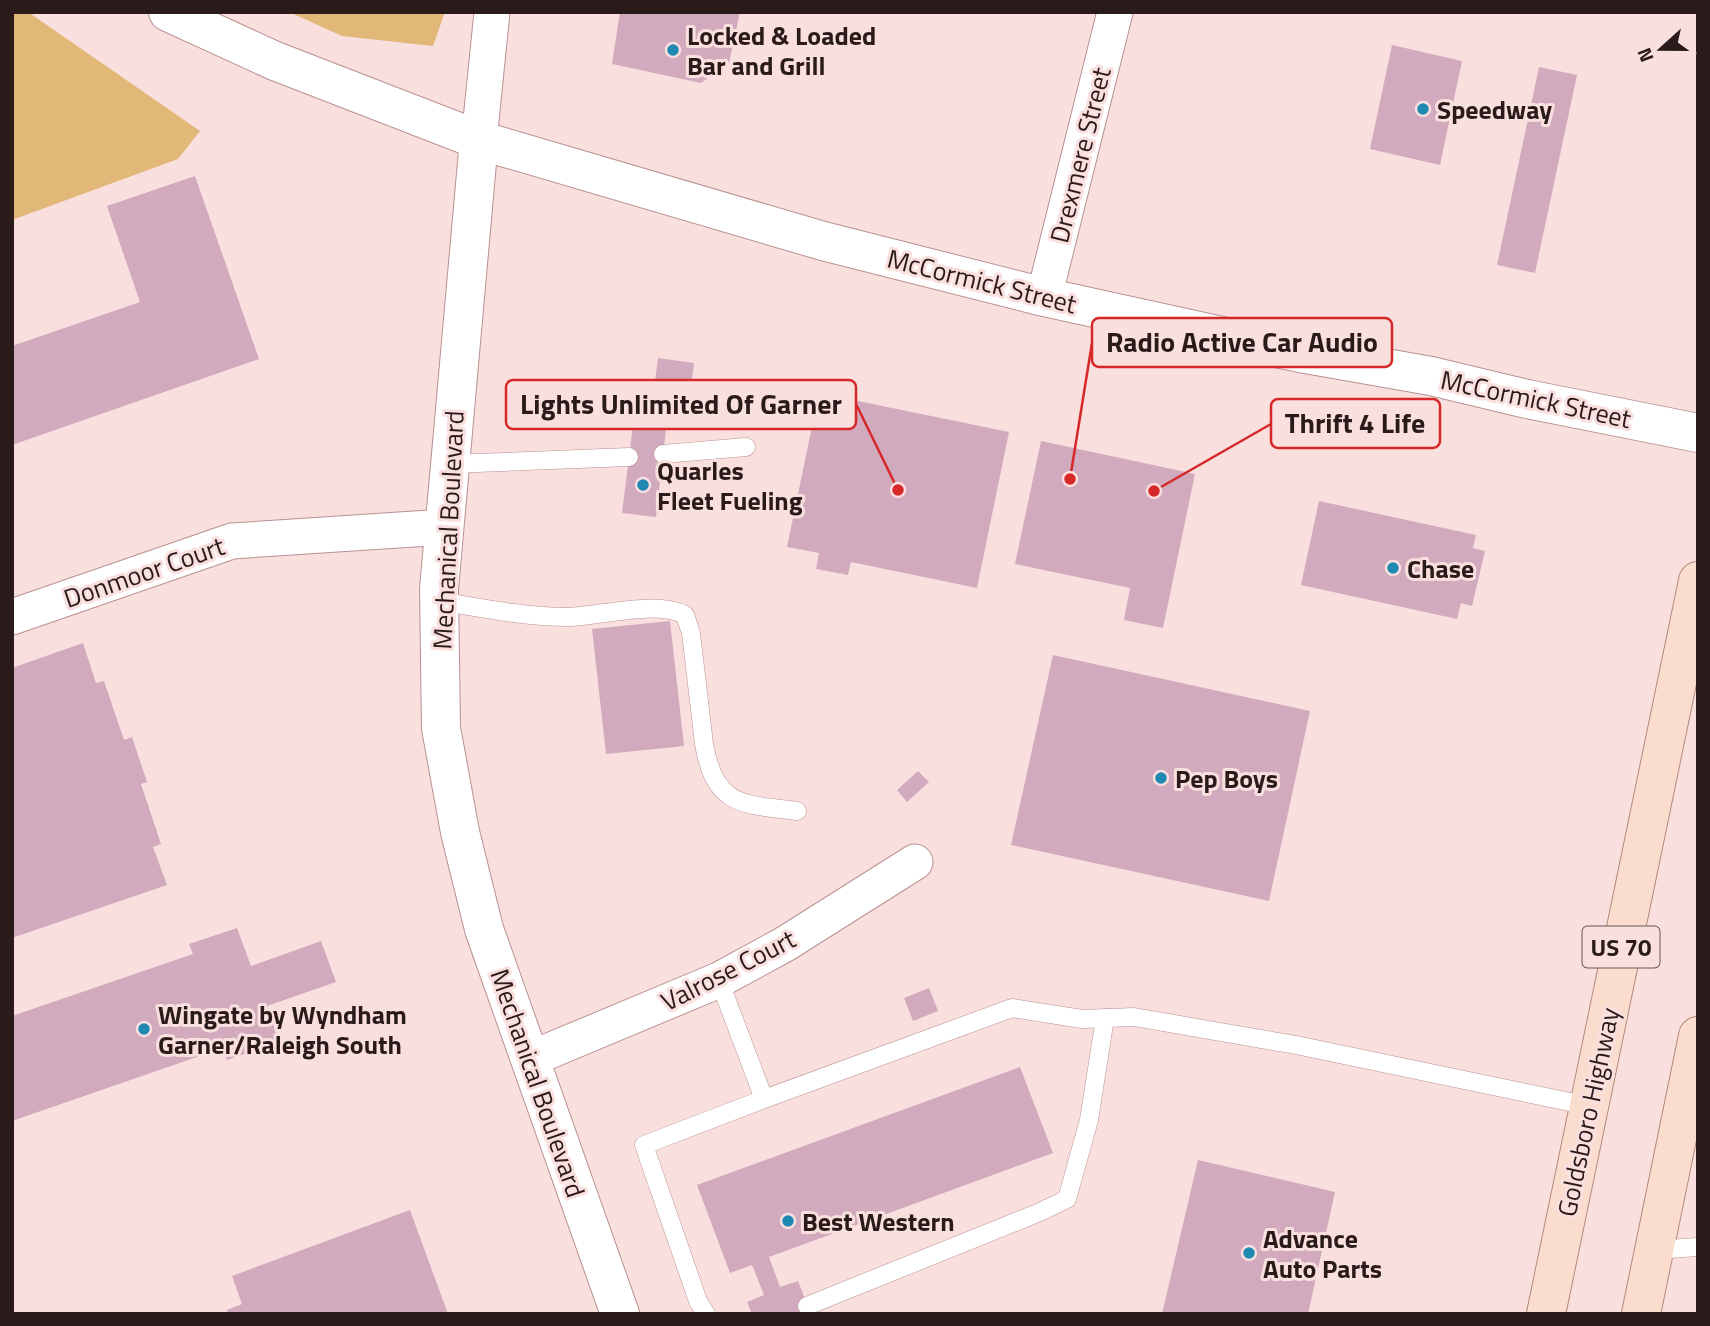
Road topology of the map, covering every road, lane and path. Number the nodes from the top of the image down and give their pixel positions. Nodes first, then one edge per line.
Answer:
1 (168, 12) edge
2 (492, 12) edge
3 (1115, 12) edge
4 (479, 140) junction
5 (1044, 298) junction
6 (1698, 433) edge
7 (746, 447) dead end
8 (663, 454) dead end
9 (629, 457) dead end
10 (450, 464) junction
11 (445, 527) junction
12 (1698, 580) edge
13 (439, 601) junction
14 (12, 617) edge
15 (797, 811) dead end
16 (915, 862) dead end
17 (719, 980) junction
18 (1105, 1018) junction
19 (1698, 1036) edge
20 (530, 1059) junction
21 (764, 1099) junction
22 (1589, 1106) junction
23 (1698, 1247) edge
24 (1654, 1250) junction
25 (807, 1306) dead end
26 (620, 1314) edge
27 (706, 1314) edge
28 (1546, 1314) edge
29 (1640, 1314) edge

1 - 4 street
2 - 4 street
3 - 5 street, Drexmere Street
4 - 5 street, McCormick Street
4 - 10 street, Mechanical Boulevard
5 - 6 street, McCormick Street
7 - 8 lane
9 - 10 lane
10 - 11 street, Mechanical Boulevard
11 - 13 street, Mechanical Boulevard
11 - 14 street, Donmoor Court
12 - 22 main road, Goldsboro Highway / US 70
13 - 15 lane
13 - 20 street, Mechanical Boulevard
16 - 17 street, Valrose Court
17 - 20 street, Valrose Court
17 - 21 lane
18 - 21 lane
18 - 22 lane
18 - 25 lane
19 - 24 main road
20 - 26 street, Mechanical Boulevard
21 - 27 lane
22 - 28 main road, Goldsboro Highway / US 70
23 - 24 lane
24 - 29 main road

